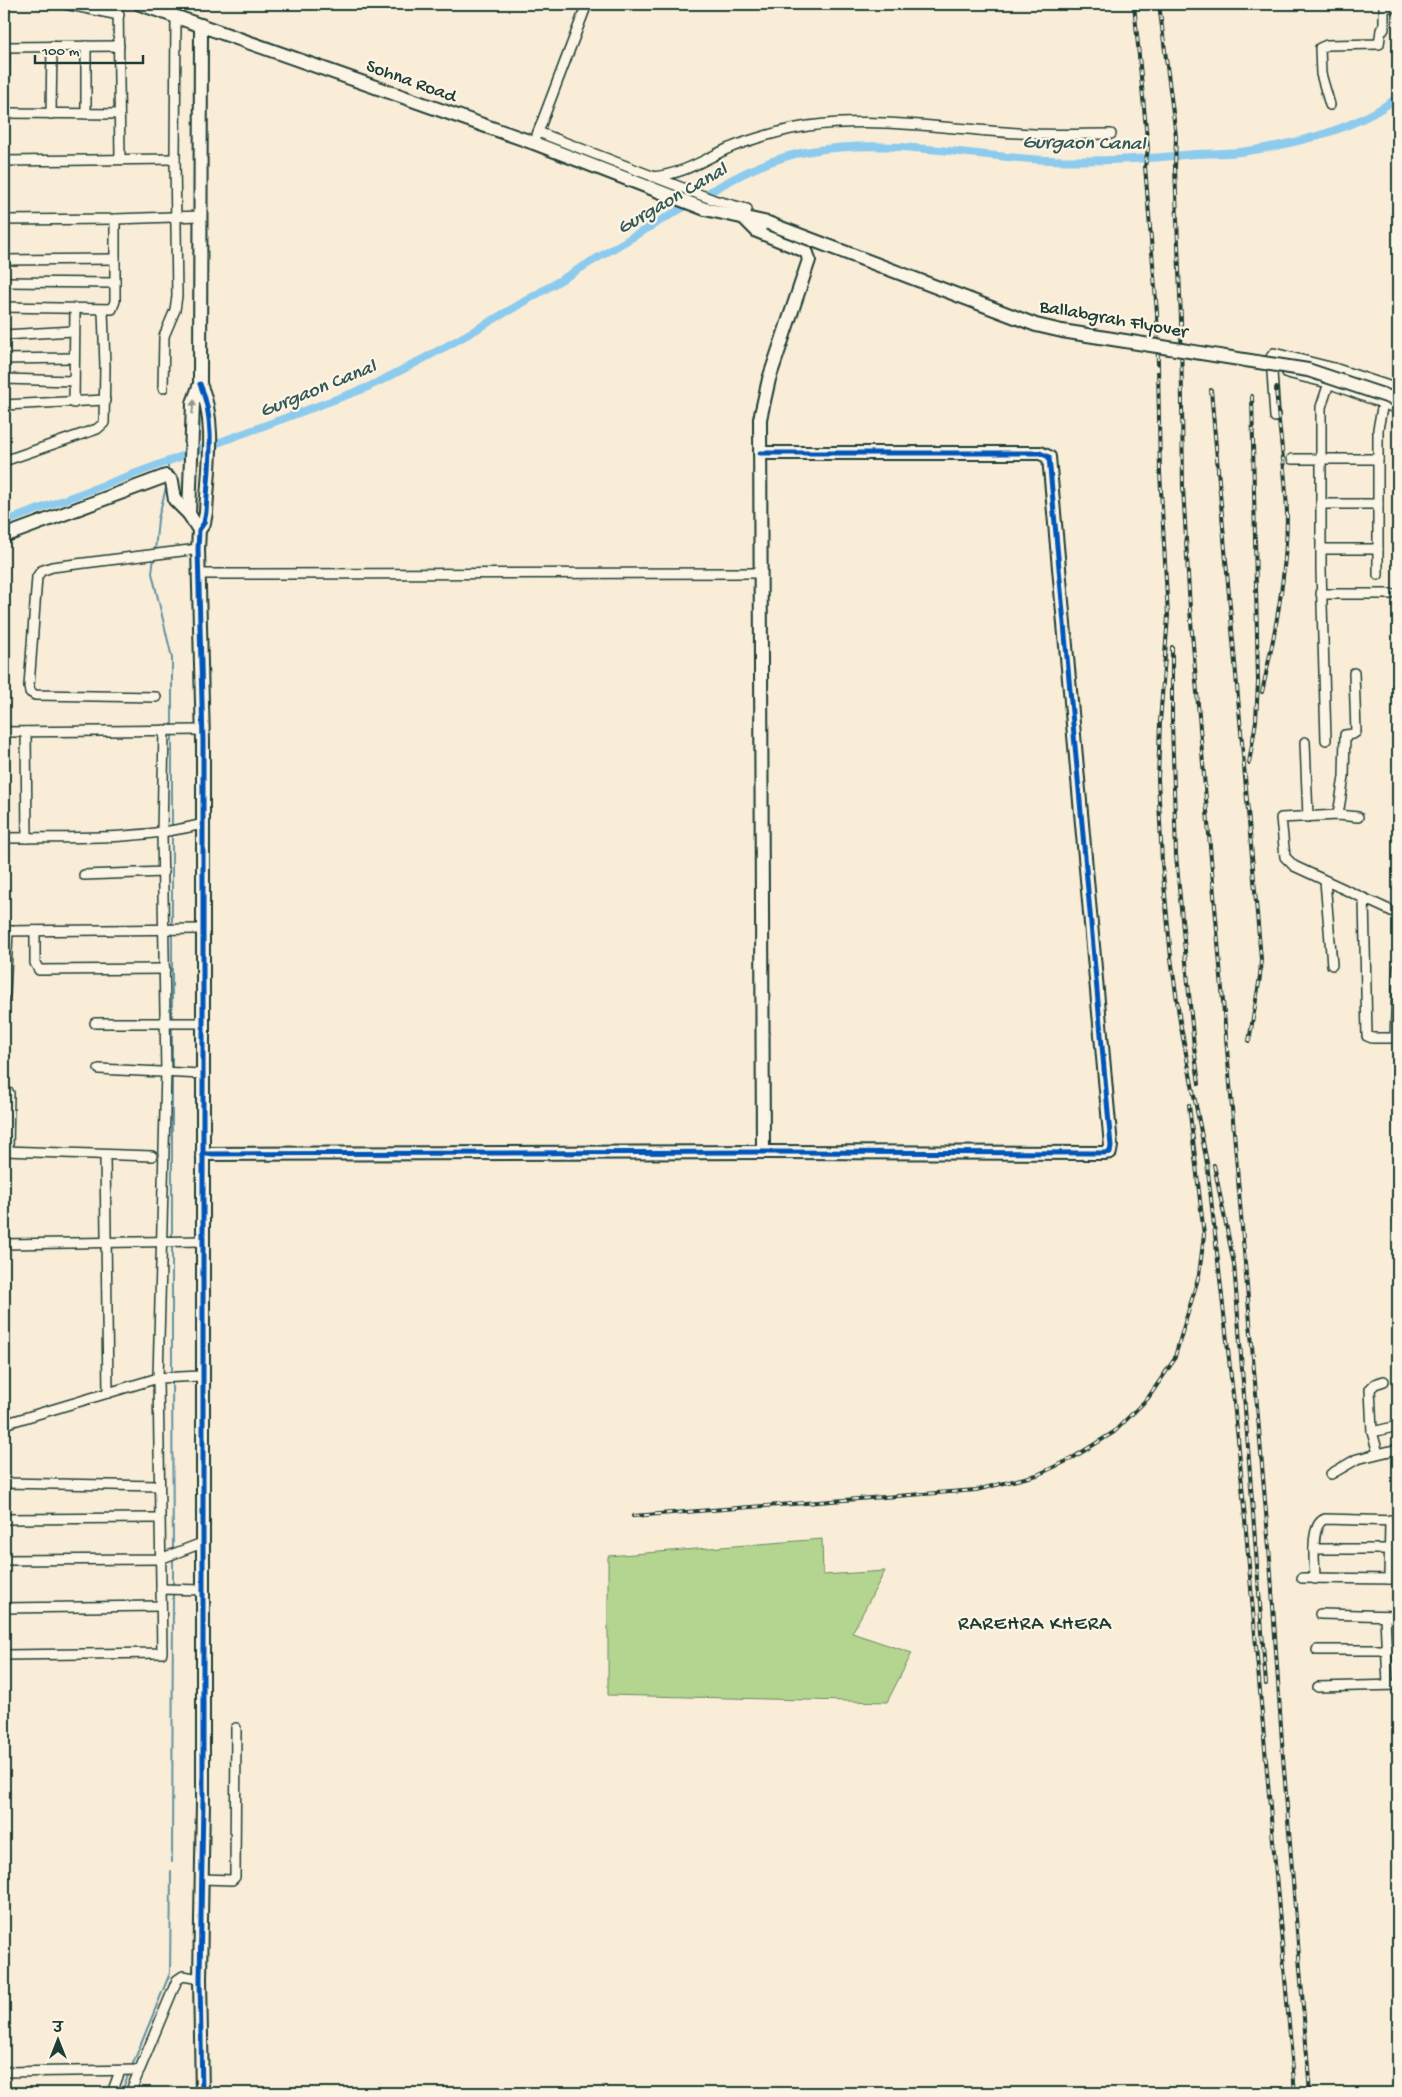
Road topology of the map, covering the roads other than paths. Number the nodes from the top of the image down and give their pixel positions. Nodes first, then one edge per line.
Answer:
1 (65, 4) edge
2 (118, 4) edge
3 (140, 4) edge
4 (587, 4) edge
5 (1384, 5) edge
6 (1398, 7) edge
7 (119, 15) junction
8 (176, 16) junction
9 (202, 25) junction
10 (52, 46) junction
11 (86, 46) junction
12 (119, 46) junction
13 (5, 47) edge
14 (1330, 105) dead end
15 (4, 113) edge
16 (51, 114) junction
17 (86, 114) junction
18 (119, 114) junction
19 (1111, 134) dead end
20 (536, 137) junction
21 (120, 159) junction
22 (175, 159) junction
23 (4, 161) edge
24 (653, 177) junction
25 (709, 204) junction
26 (201, 216) junction
27 (177, 217) junction
28 (744, 218) junction
29 (115, 219) junction
30 (4, 220) edge
31 (115, 259) junction
32 (4, 260) edge
33 (4, 282) edge
34 (115, 284) junction
35 (4, 307) edge
36 (74, 309) junction
37 (103, 310) junction
38 (74, 331) junction
39 (4, 335) edge
40 (73, 358) junction
41 (4, 359) edge
42 (1334, 368) junction
43 (1272, 371) junction
44 (4, 380) edge
45 (73, 380) junction
46 (200, 384) junction
47 (1328, 384) junction
48 (163, 388) dead end
49 (1398, 389) edge
50 (105, 400) junction
51 (1398, 400) edge
52 (74, 403) junction
53 (1383, 403) junction
54 (4, 405) edge
55 (1398, 409) edge
56 (1275, 417) dead end
57 (760, 452) junction
58 (1292, 459) dead end
59 (1378, 459) junction
60 (1322, 460) junction
61 (4, 461) edge
62 (1322, 504) junction
63 (1378, 504) junction
64 (189, 514) junction
65 (199, 530) junction
66 (4, 536) edge
67 (198, 549) junction
68 (1320, 549) junction
69 (1378, 549) junction
70 (761, 573) junction
71 (200, 574) junction
72 (1378, 576) dead end
73 (1321, 594) junction
74 (1391, 594) dead end
75 (1354, 673) dead end
76 (156, 697) dead end
77 (170, 730) junction
78 (202, 730) junction
79 (4, 732) edge
80 (26, 732) junction
81 (1345, 735) junction
82 (1304, 742) dead end
83 (1338, 815) junction
84 (1308, 816) junction
85 (1358, 816) dead end
86 (202, 824) junction
87 (169, 832) junction
88 (4, 838) edge
89 (27, 838) junction
90 (164, 872) junction
91 (84, 875) dead end
92 (1325, 881) junction
93 (1364, 899) junction
94 (1398, 914) edge
95 (201, 928) junction
96 (170, 929) junction
97 (6, 931) edge
98 (36, 931) junction
99 (1332, 965) dead end
100 (1398, 968) edge
101 (165, 969) junction
102 (4, 996) edge
103 (95, 1023) dead end
104 (170, 1023) junction
105 (202, 1023) junction
106 (1397, 1038) edge
107 (99, 1069) dead end
108 (170, 1073) junction
109 (202, 1074) junction
110 (9, 1093) dead end
111 (6, 1151) edge
112 (763, 1152) junction
113 (202, 1154) junction
114 (105, 1155) junction
115 (152, 1156) dead end
116 (161, 1240) junction
117 (202, 1241) junction
118 (105, 1243) junction
119 (4, 1244) edge
120 (201, 1376) junction
121 (166, 1377) junction
122 (1384, 1381) dead end
123 (108, 1393) junction
124 (4, 1424) edge
125 (1398, 1426) edge
126 (1372, 1432) junction
127 (1398, 1449) edge
128 (1378, 1453) junction
129 (1331, 1474) dead end
130 (4, 1483) edge
131 (159, 1486) junction
132 (160, 1518) junction
133 (4, 1519) edge
134 (1394, 1521) edge
135 (202, 1543) junction
136 (1314, 1549) junction
137 (1394, 1549) edge
138 (167, 1556) junction
139 (4, 1560) edge
140 (1302, 1578) dead end
141 (1314, 1579) junction
142 (1394, 1579) edge
143 (168, 1589) junction
144 (203, 1590) junction
145 (161, 1606) junction
146 (4, 1608) edge
147 (1320, 1614) dead end
148 (1385, 1616) junction
149 (1398, 1616) edge
150 (1316, 1650) dead end
151 (1386, 1650) junction
152 (1398, 1650) edge
153 (4, 1655) edge
154 (1388, 1684) junction
155 (1398, 1684) edge
156 (1318, 1686) dead end
157 (236, 1728) dead end
158 (202, 1879) junction
159 (200, 1979) junction
160 (130, 2070) junction
161 (4, 2072) edge
162 (112, 2093) edge
163 (130, 2093) edge
164 (202, 2093) edge

1 - 7 street
2 - 7 street
3 - 8 street, Sohna Road
4 - 20 street
5 - 6 street
5 - 14 street
7 - 12 street
8 - 9 street, Sohna Road
8 - 22 street
9 - 20 street, Sohna Road
9 - 26 street
10 - 11 street
10 - 13 street
10 - 16 street
11 - 12 street
11 - 17 street
12 - 18 street
13 - 15 street
15 - 16 street
16 - 17 street
17 - 18 street
18 - 21 street
19 - 24 street
20 - 24 street
20 - 25 street, Sohna Road
21 - 22 street
21 - 23 street
22 - 27 street
24 - 25 street
25 - 28 street, Ballabgrah Flyover
26 - 27 street
26 - 46 street
27 - 29 street
27 - 48 street
28 - 51 street, Ballabgrah Flyover, bridge
28 - 57 street
29 - 30 street
29 - 31 street
31 - 32 street
31 - 34 street
33 - 34 street
34 - 37 street
35 - 36 street
36 - 37 street
36 - 38 street
37 - 50 street
38 - 39 street
38 - 40 street
40 - 41 street
40 - 45 street
42 - 43 street
42 - 47 street
42 - 49 street
43 - 47 street
43 - 56 street
44 - 45 street
45 - 52 street
64 -> 46 street
46 - 65 street
47 - 53 street
47 - 60 street
50 - 52 street
50 - 61 street
52 - 54 street
53 - 55 street
53 - 59 street
57 - 70 street
57 - 112 street
58 - 60 street
59 - 60 street
59 - 63 street
60 - 62 street
62 - 63 street
62 - 68 street
63 - 69 street
64 - 65 street
64 - 66 street
65 - 67 street
67 - 71 street
67 - 76 street
68 - 69 street
68 - 73 street
69 - 72 street
70 - 71 street
70 - 112 street
71 - 78 street
73 - 74 street
73 - 81 street
75 - 81 street
77 - 78 street
77 - 80 street
77 - 87 street
78 - 86 street
79 - 80 street
80 - 89 street
81 - 83 street
82 - 84 street
83 - 84 street
83 - 85 street
84 - 92 street
86 - 87 street
86 - 95 street
87 - 89 street
87 - 90 street
88 - 89 street
90 - 91 street
90 - 96 street
92 - 93 street
92 - 99 street
93 - 94 street
93 - 106 street
95 - 96 street
95 - 105 street
96 - 98 street
96 - 101 street
97 - 98 street
97 - 102 street
98 - 101 street
100 - 106 street
101 - 104 street
103 - 104 street
104 - 105 street
104 - 108 street
105 - 109 street
107 - 108 street
108 - 109 street
108 - 116 street
109 - 113 street
110 - 111 street
111 - 114 street
112 - 113 street
113 - 117 street
114 - 115 street
114 - 118 street
116 - 117 street
116 - 118 street
116 - 121 street
117 - 120 street
118 - 119 street
118 - 123 street
120 - 121 street
120 - 135 street
121 - 123 street
121 - 131 street
122 - 126 street
123 - 124 street
125 - 126 street
126 - 128 street
127 - 128 street
128 - 129 street
130 - 131 street
131 - 132 street
132 - 133 street
132 - 138 street
134 - 136 street
134 - 137 street
135 - 138 street
135 - 144 street
136 - 137 street
136 - 141 street
137 - 142 street
138 - 139 street
138 - 143 street
140 - 141 street
141 - 142 street
143 - 144 street
143 - 145 street
144 - 158 street
145 - 146 street
145 - 153 street
147 - 148 street
148 - 149 street
148 - 151 street
150 - 151 street
151 - 152 street
151 - 154 street
154 - 155 street
154 - 156 street
157 - 158 street
158 - 159 street
159 - 160 street
159 - 164 street
160 - 161 street
160 - 162 street
160 - 163 street

